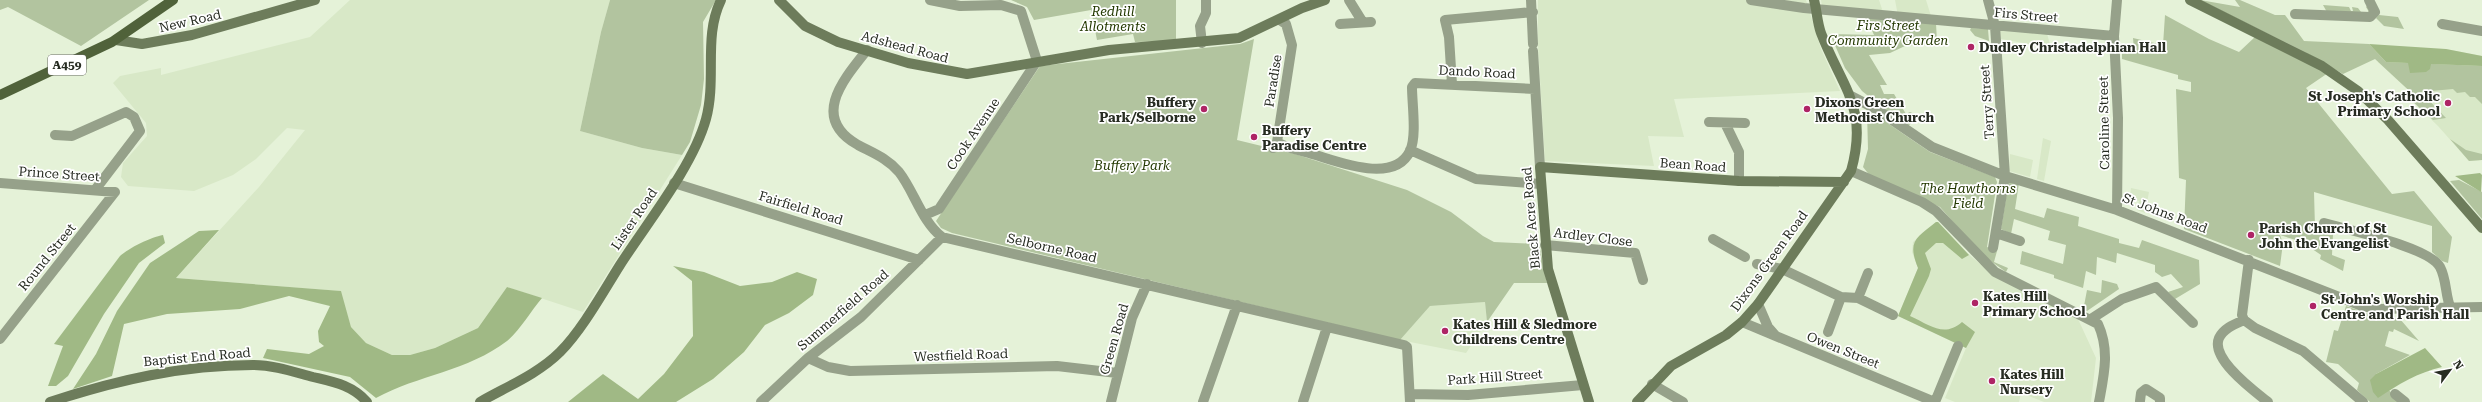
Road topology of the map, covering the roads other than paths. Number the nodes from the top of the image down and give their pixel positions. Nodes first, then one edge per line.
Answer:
1 (164, 0) edge
2 (173, 0) edge
3 (315, 0) edge
4 (721, 0) edge
5 (779, 0) edge
6 (930, 0) edge
7 (1206, 0) edge
8 (1325, 0) edge
9 (1349, 0) edge
10 (1532, 0) edge
11 (1751, 0) edge
12 (1988, 0) edge
13 (2117, 0) edge
14 (2190, 0) edge
15 (2369, 0) edge
16 (1815, 4) edge
17 (1533, 12) junction
18 (2295, 14) dead end
19 (1280, 20) junction
20 (1362, 21) junction
21 (1371, 22) dead end
22 (1340, 24) dead end
23 (2442, 24) dead end
24 (1995, 26) junction
25 (131, 30) junction
26 (2482, 31) edge
27 (2114, 36) junction
28 (116, 40) junction
29 (1202, 43) junction
30 (867, 50) junction
31 (1038, 61) junction
32 (1452, 84) junction
33 (1535, 89) junction
34 (0, 95) edge
35 (1851, 96) junction
36 (1709, 122) dead end
37 (1745, 123) dead end
38 (1725, 124) junction
39 (54, 135) dead end
40 (1410, 150) junction
41 (1540, 167) junction
42 (1851, 171) junction
43 (2005, 176) junction
44 (1739, 181) junction
45 (1844, 182) junction
46 (0, 183) edge
47 (674, 183) junction
48 (1541, 184) junction
49 (96, 190) junction
50 (115, 192) joint
51 (2117, 210) junction
52 (925, 215) junction
53 (2324, 223) dead end
54 (2482, 228) edge
55 (1996, 233) junction
56 (942, 237) junction
57 (1713, 239) dead end
58 (2020, 240) dead end
59 (1545, 245) junction
60 (1993, 248) dead end
61 (1745, 257) dead end
62 (919, 260) junction
63 (2249, 260) junction
64 (1757, 264) dead end
65 (1782, 269) junction
66 (1868, 274) dead end
67 (1643, 280) dead end
68 (1147, 284) junction
69 (1841, 297) junction
70 (1858, 298) junction
71 (1758, 304) junction
72 (1237, 305) junction
73 (2482, 307) edge
74 (2451, 309) junction
75 (1893, 315) dead end
76 (2090, 319) junction
77 (2244, 320) junction
78 (1742, 322) junction
79 (2193, 323) dead end
80 (1327, 327) junction
81 (1828, 332) dead end
82 (1778, 338) junction
83 (0, 339) edge
84 (1958, 346) dead end
85 (808, 358) junction
86 (1117, 373) junction
87 (1652, 384) junction
88 (1583, 385) junction
89 (2395, 394) dead end
90 (1410, 398) edge
91 (2140, 401) dead end
92 (50, 402) edge
93 (367, 402) edge
94 (480, 402) edge
95 (760, 402) edge
96 (1111, 402) edge
97 (1204, 402) edge
98 (1303, 402) edge
99 (1589, 402) edge
100 (1636, 402) edge
101 (1683, 402) edge
102 (1935, 402) edge
103 (2099, 402) edge
104 (2160, 402) edge
105 (2268, 402) edge
106 (2363, 402) edge
107 (2405, 402) edge

1 - 25 main road, A459
2 - 25 main road, A459
3 - 28 street, New Road
4 - 47 street, Lister Road
5 - 30 street, Adshead Road
6 - 31 street
7 - 29 street
8 - 19 street, Adshead Road
9 - 20 street
10 - 17 street, Black Acre Road
11 - 16 street, Firs Street
12 - 24 street, Terry Street
13 - 27 street, Caroline Street
14 - 54 street
15 - 18 street
16 - 24 street, Firs Street
16 - 35 street, Dixons Green Road
17 - 32 street
17 - 33 street, Black Acre Road
19 - 29 street, Adshead Road
19 - 40 street, Paradise
20 - 21 street
20 - 22 street
23 - 26 street
24 - 27 street, Firs Street
24 - 43 street, Terry Street
25 - 28 main road, A459
27 - 51 street, Caroline Street
28 - 34 main road, A459
29 - 31 street, Adshead Road
30 - 31 street, Adshead Road
30 - 52 street
31 - 52 street, Cook Avenue
32 - 33 street, Dando Road
32 - 40 street, Dando Road
33 - 41 street, Black Acre Road
35 - 42 street, Dixons Green Road
35 - 43 street, St Johns Road
36 - 38 street
37 - 38 street
38 - 44 street
39 - 49 street
40 - 48 street
41 - 44 street, Bean Road
41 - 48 street, Black Acre Road
42 - 45 street, Dixons Green Road
42 - 76 street
43 - 51 street, St Johns Road
43 - 55 street, Terry Street
44 - 45 street, Bean Road
45 - 65 street, Dixons Green Road
46 - 49 street, Prince Street
47 - 62 street, Fairfield Road
47 - 94 street, Lister Road
48 - 59 street, Black Acre Road
49 - 50 street, Prince Street
50 - 83 street, Round Street
51 - 63 street, St Johns Road
52 - 56 street
53 - 74 street
55 - 58 street
55 - 60 street, Terry Street
56 - 62 street, Summerfield Road
56 - 68 street, Selborne Road
57 - 61 street
59 - 67 street, Ardley Close
59 - 88 street, Black Acre Road
62 - 85 street, Summerfield Road
63 - 74 street, St Johns Road
63 - 77 street
64 - 65 street
65 - 69 street
65 - 71 street, Dixons Green Road
66 - 70 street
68 - 72 street, Selborne Road
68 - 86 street, Green Road
69 - 70 street
69 - 81 street
70 - 75 street
71 - 78 street, Dixons Green Road
71 - 82 street
72 - 80 street, Selborne Road
72 - 97 street
73 - 74 street, St Johns Road
76 - 79 street
76 - 103 street
77 - 105 street
77 - 106 street
78 - 82 street, Owen Street
78 - 87 street, Dixons Green Road
80 - 90 street, Selborne Road
80 - 98 street
82 - 102 street, Owen Street
84 - 102 street
85 - 86 street, Westfield Road
85 - 95 street, Summerfield Road
86 - 96 street, Green Road
87 - 100 street, Dixons Green Road
87 - 101 street
88 - 90 street, Park Hill Street
88 - 99 street, Black Acre Road
89 - 107 street
91 - 104 street
92 - 93 street, Baptist End Road

